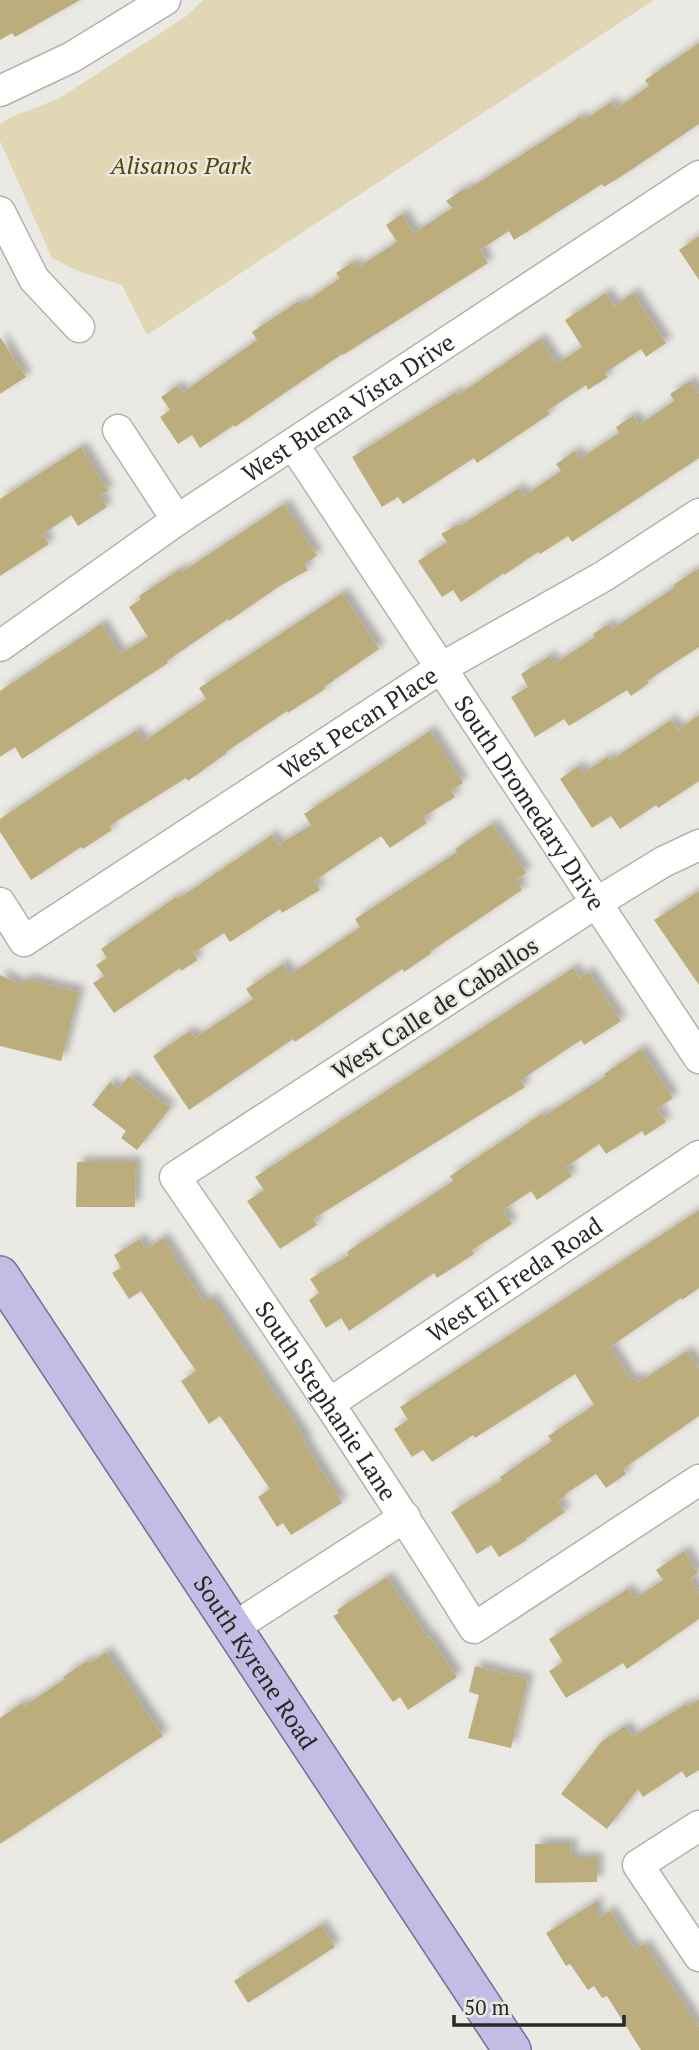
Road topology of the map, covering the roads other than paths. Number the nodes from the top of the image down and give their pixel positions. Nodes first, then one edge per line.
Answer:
1 (165, 0) edge
2 (0, 91) edge
3 (699, 176) edge
4 (0, 212) edge
5 (79, 327) dead end
6 (118, 430) dead end
7 (293, 444) junction
8 (699, 514) edge
9 (177, 520) junction
10 (0, 646) edge
11 (442, 668) junction
12 (699, 845) edge
13 (0, 903) edge
14 (596, 903) junction
15 (699, 1058) edge
16 (699, 1156) edge
17 (175, 1177) joint
18 (0, 1275) edge
19 (330, 1404) junction
20 (699, 1479) edge
21 (405, 1517) junction
22 (233, 1628) junction
23 (699, 1826) edge
24 (699, 1956) edge
25 (512, 2050) edge

1 - 2 street
3 - 7 street, West Buena Vista Drive
4 - 5 street
6 - 9 street
7 - 9 street, West Buena Vista Drive
7 - 11 street, South Dromedary Drive
8 - 11 street, West Pecan Place
9 - 10 street, West Buena Vista Drive
11 - 13 street, West Pecan Place
11 - 14 street, South Dromedary Drive
12 - 14 street, West Calle de Caballos
14 - 15 street, South Dromedary Drive
14 - 17 street, West Calle de Caballos
16 - 19 street, West El Freda Road
17 - 19 street, South Stephanie Lane
18 - 22 main road, South Kyrene Road
19 - 21 street, South Stephanie Lane
20 - 21 street, South Stephanie Lane
21 - 22 street
22 - 25 main road, South Kyrene Road
23 - 24 street

